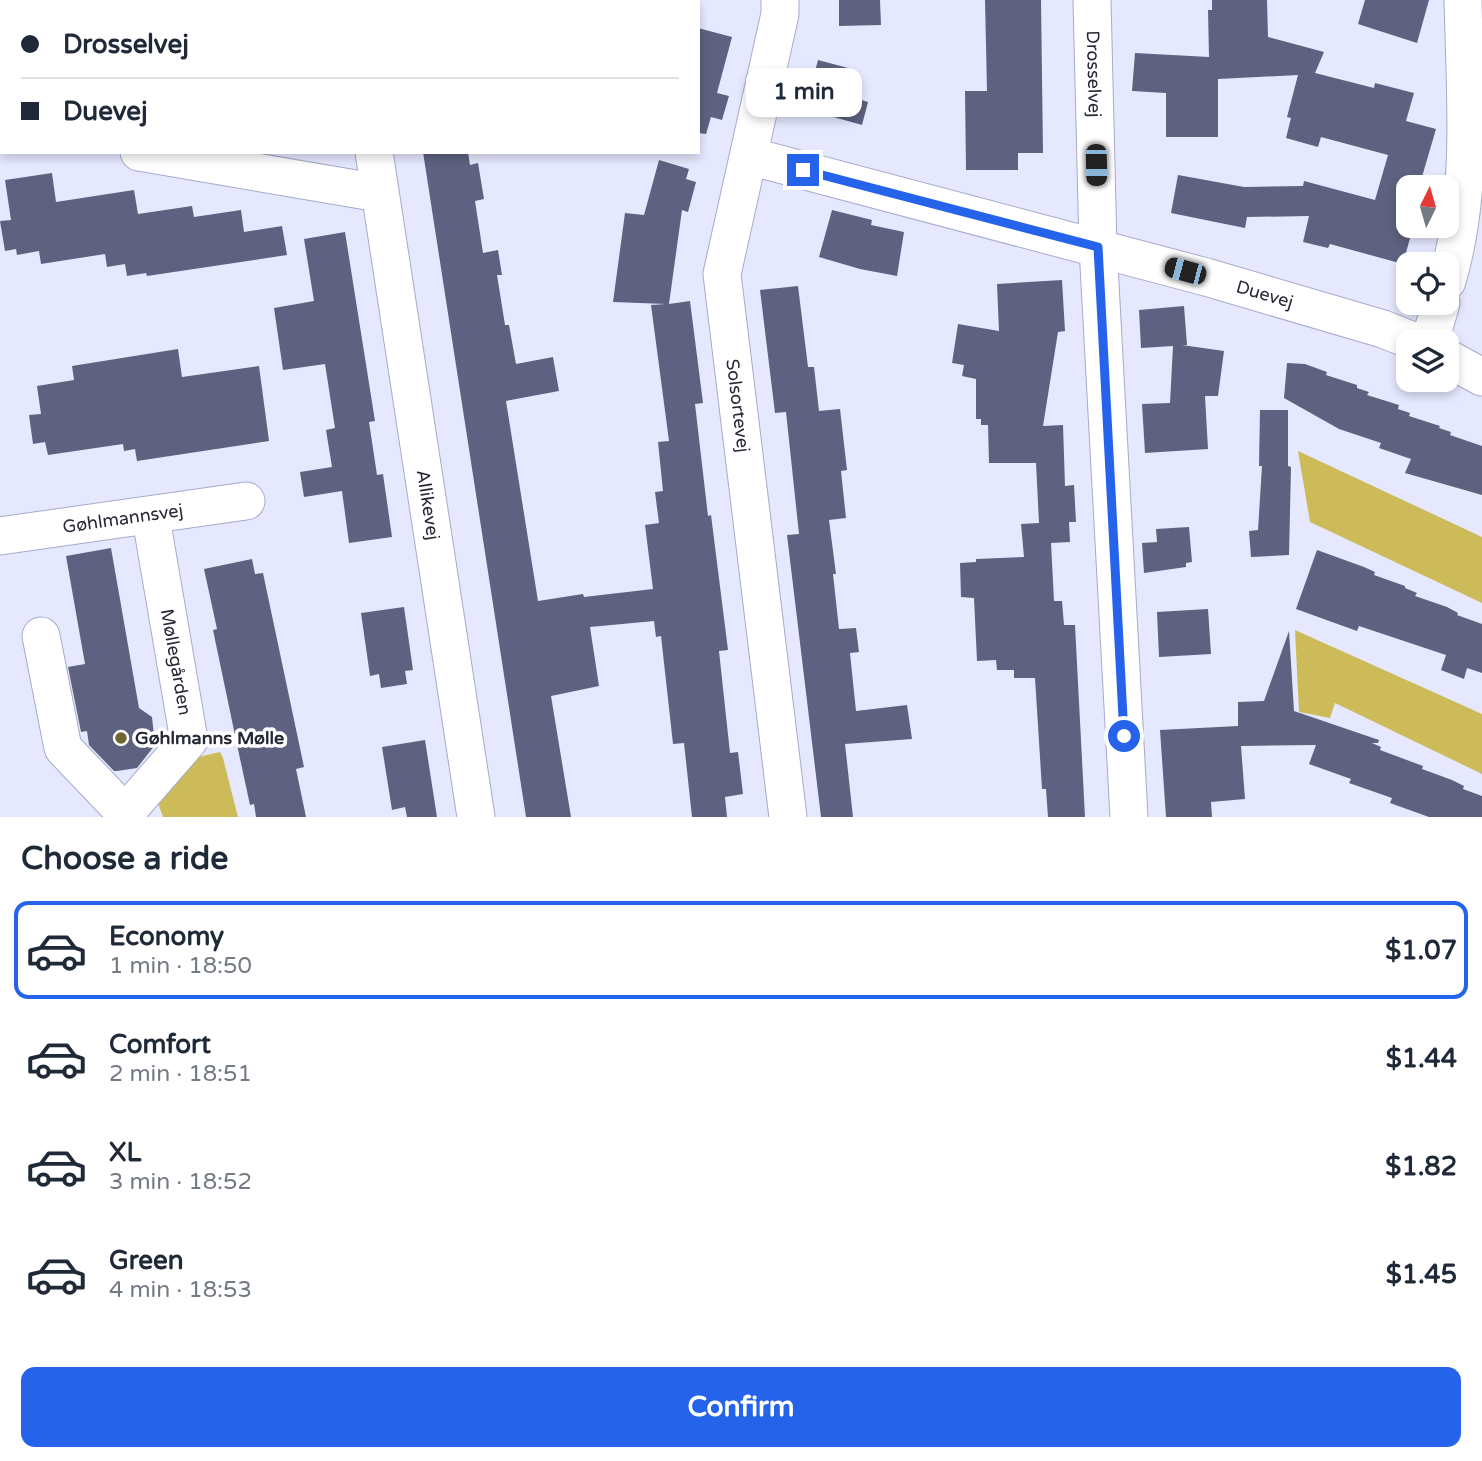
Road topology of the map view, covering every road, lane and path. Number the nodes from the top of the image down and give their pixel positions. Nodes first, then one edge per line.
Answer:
1 (780, 0) edge
2 (1092, 0) edge
3 (1463, 0) edge
4 (1474, 120) edge
5 (151, 154) edge
6 (374, 154) edge
7 (749, 156) junction
8 (379, 193) junction
9 (1098, 247) junction
10 (1456, 252) edge
11 (1396, 335) edge
12 (1459, 365) edge
13 (1482, 377) edge
14 (246, 501) dead end
15 (153, 530) dead end
16 (0, 536) edge
17 (41, 636) dead end
18 (124, 815) edge
19 (476, 817) edge
20 (788, 817) edge
21 (1129, 817) edge

1 - 7 street, Solsortevej
2 - 9 street, Drosselvej
3 - 4 street
4 - 10 street
5 - 8 street
6 - 8 street, Allikevej
7 - 9 street, Duevej
7 - 20 street, Solsortevej
8 - 19 street, Allikevej
9 - 11 street, Duevej
9 - 21 street, Drosselvej
12 - 13 street
14 - 16 street, Gøhlmannsvej
15 - 18 street, Møllegården
17 - 18 street, Møllegården

